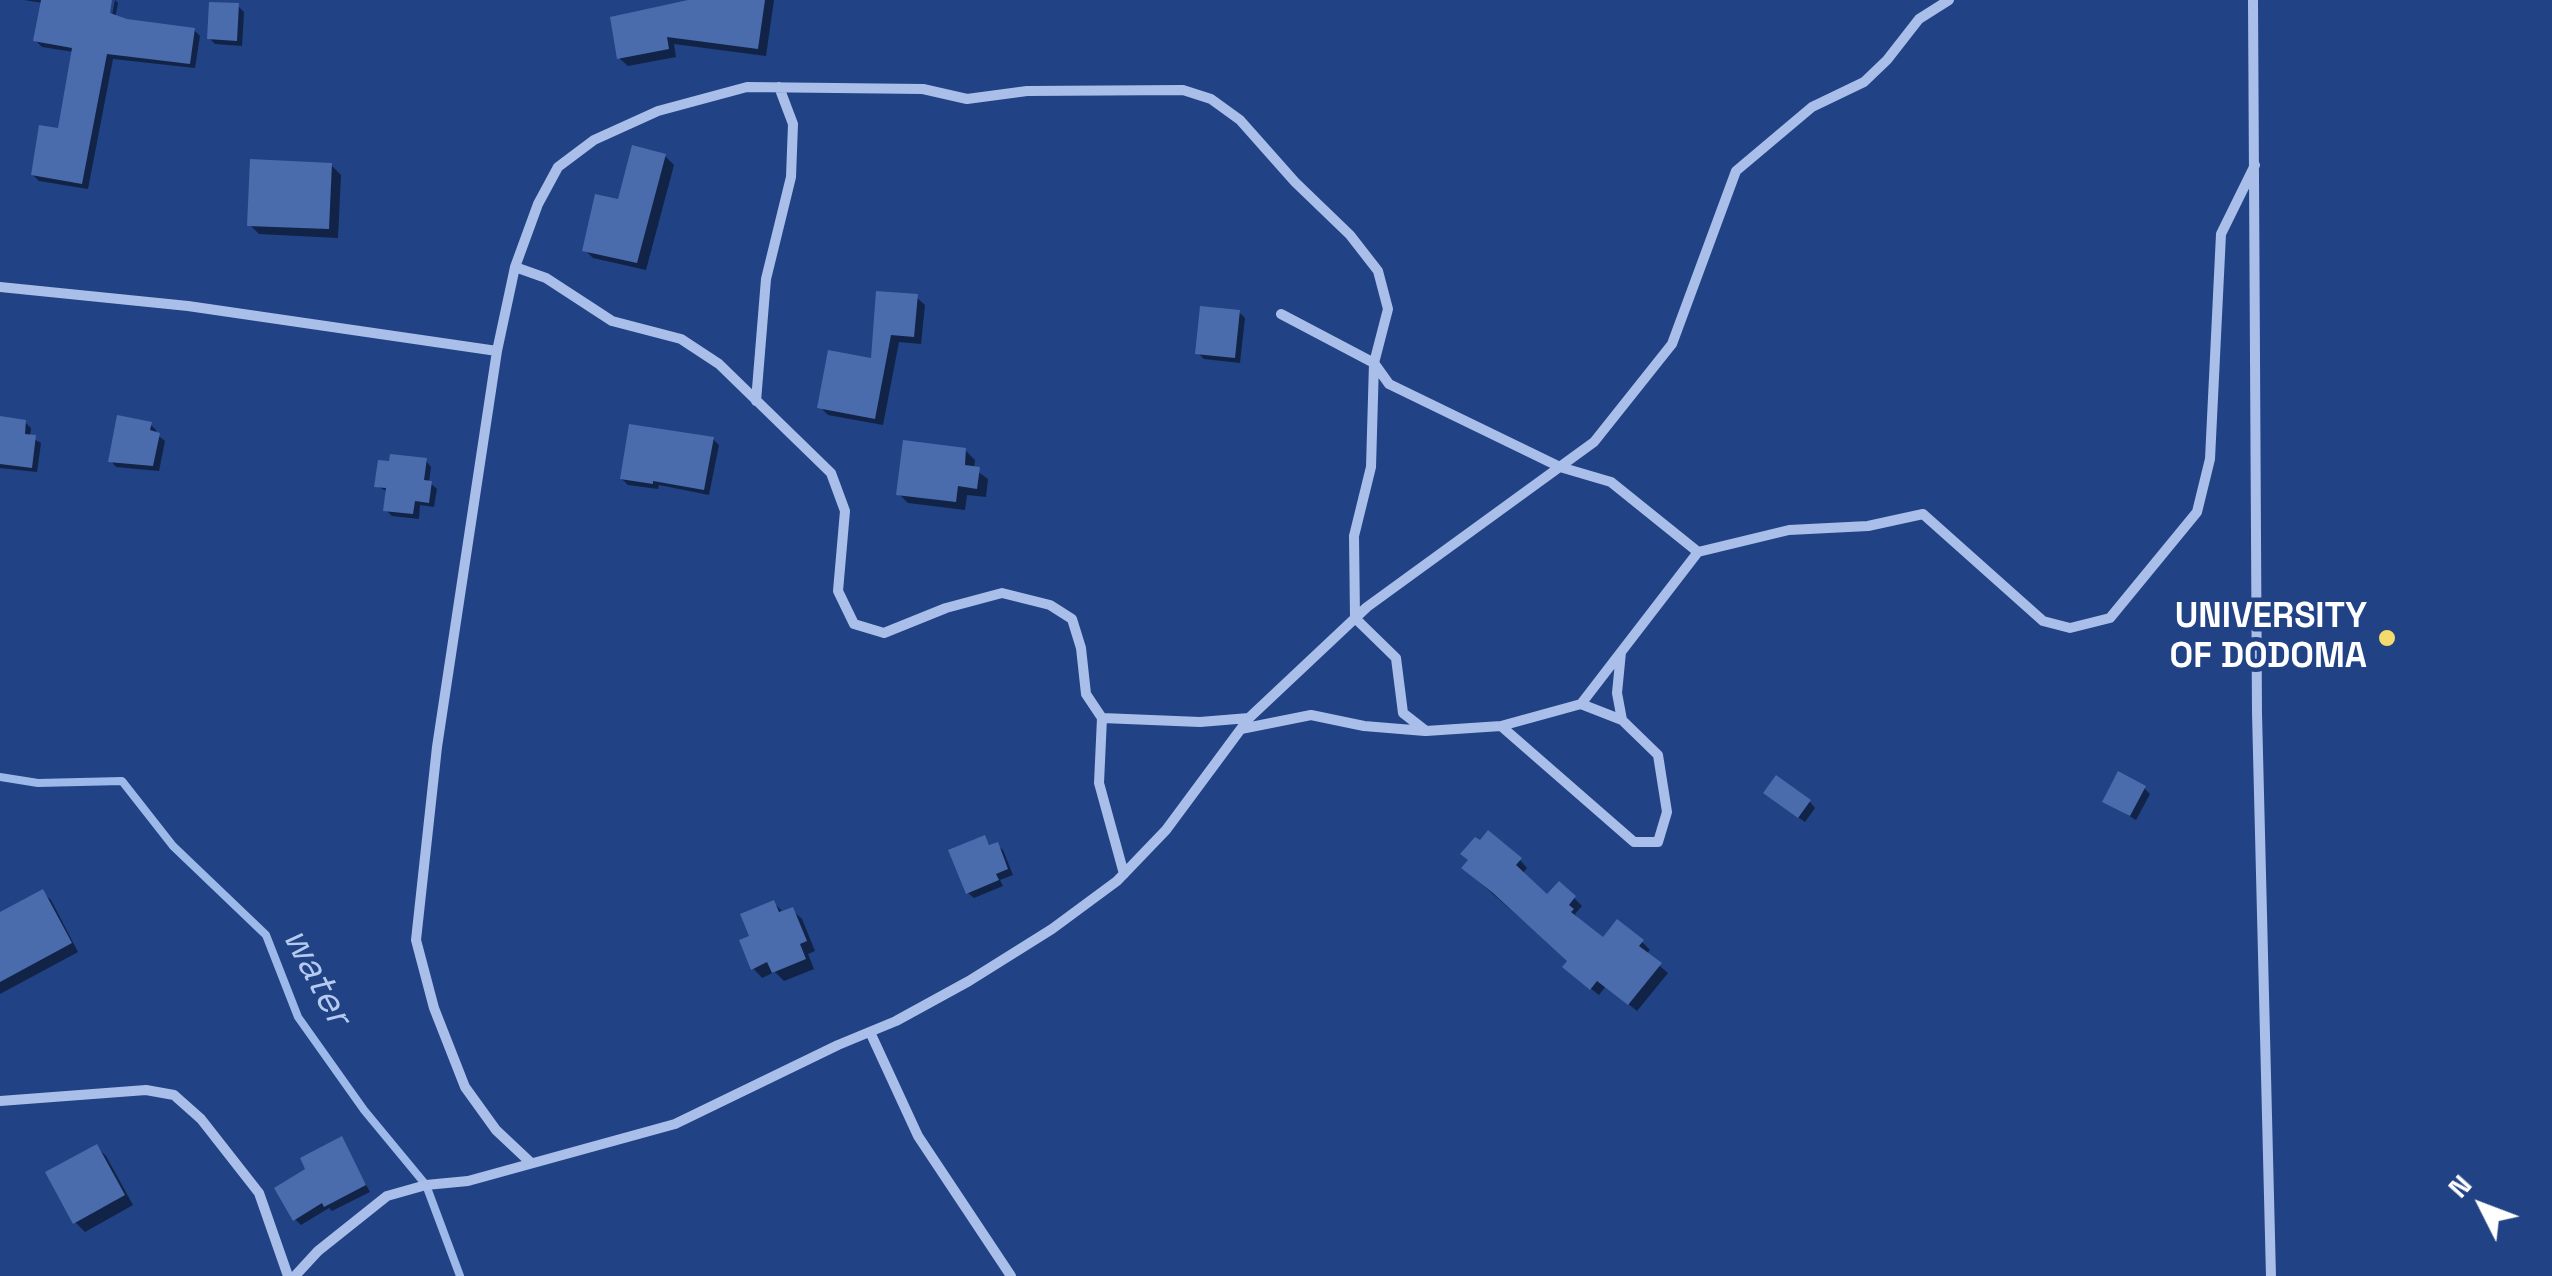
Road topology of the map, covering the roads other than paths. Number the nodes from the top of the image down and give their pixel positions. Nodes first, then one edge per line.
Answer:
1 (1948, 0) edge
2 (2253, 0) edge
3 (779, 88) junction
4 (2255, 165) junction
5 (515, 267) junction
6 (0, 286) edge
7 (1282, 314) dead end
8 (498, 351) junction
9 (1374, 363) junction
10 (756, 401) junction
11 (1560, 467) junction
12 (1698, 552) junction
13 (1355, 618) junction
14 (1621, 652) junction
15 (1581, 704) junction
16 (1102, 718) junction
17 (1248, 718) junction
18 (1622, 720) junction
19 (1501, 726) junction
20 (1240, 729) junction
21 (1426, 731) junction
22 (1124, 874) junction
23 (870, 1032) junction
24 (0, 1101) edge
25 (530, 1162) junction
26 (292, 1276) edge
27 (1011, 1276) edge
28 (2271, 1276) edge

1 - 11 street
2 - 4 street
3 - 5 street
3 - 9 street
3 - 10 street
4 - 12 street
4 - 28 street
5 - 8 street
5 - 10 street
6 - 8 street
7 - 9 street
8 - 25 street
9 - 11 street
9 - 13 street
10 - 16 street
11 - 12 street
11 - 13 street
12 - 14 street
13 - 17 street
13 - 21 street
14 - 15 street
14 - 18 street
15 - 18 street
15 - 19 street
16 - 17 street
16 - 22 street
17 - 20 street
18 - 19 street
19 - 21 street
20 - 21 street
20 - 22 street
22 - 23 street
23 - 25 street
23 - 27 street
24 - 26 street
25 - 26 street

